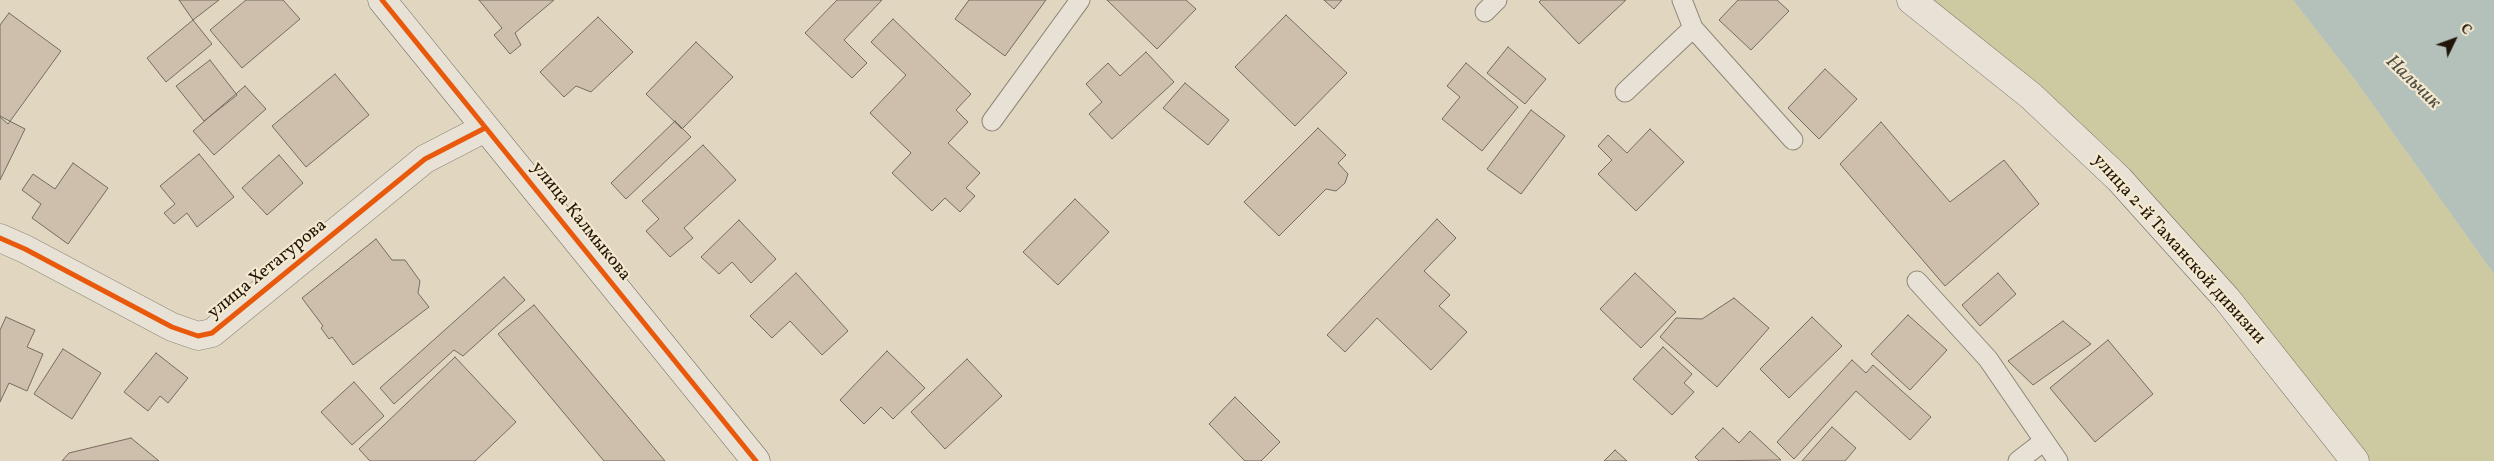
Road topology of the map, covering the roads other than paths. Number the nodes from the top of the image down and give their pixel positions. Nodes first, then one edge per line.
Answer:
1 (382, 0) edge
2 (1080, 0) edge
3 (1682, 0) edge
4 (1911, 0) edge
5 (1693, 28) junction
6 (1625, 92) dead end
7 (992, 121) dead end
8 (485, 128) junction
9 (1793, 140) dead end
10 (0, 238) edge
11 (1917, 281) dead end
12 (2044, 441) junction
13 (756, 461) edge
14 (2018, 461) edge
15 (2058, 461) edge
16 (2355, 461) edge

1 - 8 street, улица Калмыкова
2 - 7 lane
3 - 5 lane
4 - 16 street, улица 2-й Таманской дивизии
5 - 6 lane
5 - 9 lane
8 - 10 street, улица Хетагурова
8 - 13 street, улица Калмыкова
11 - 12 lane
12 - 14 lane
12 - 15 lane

